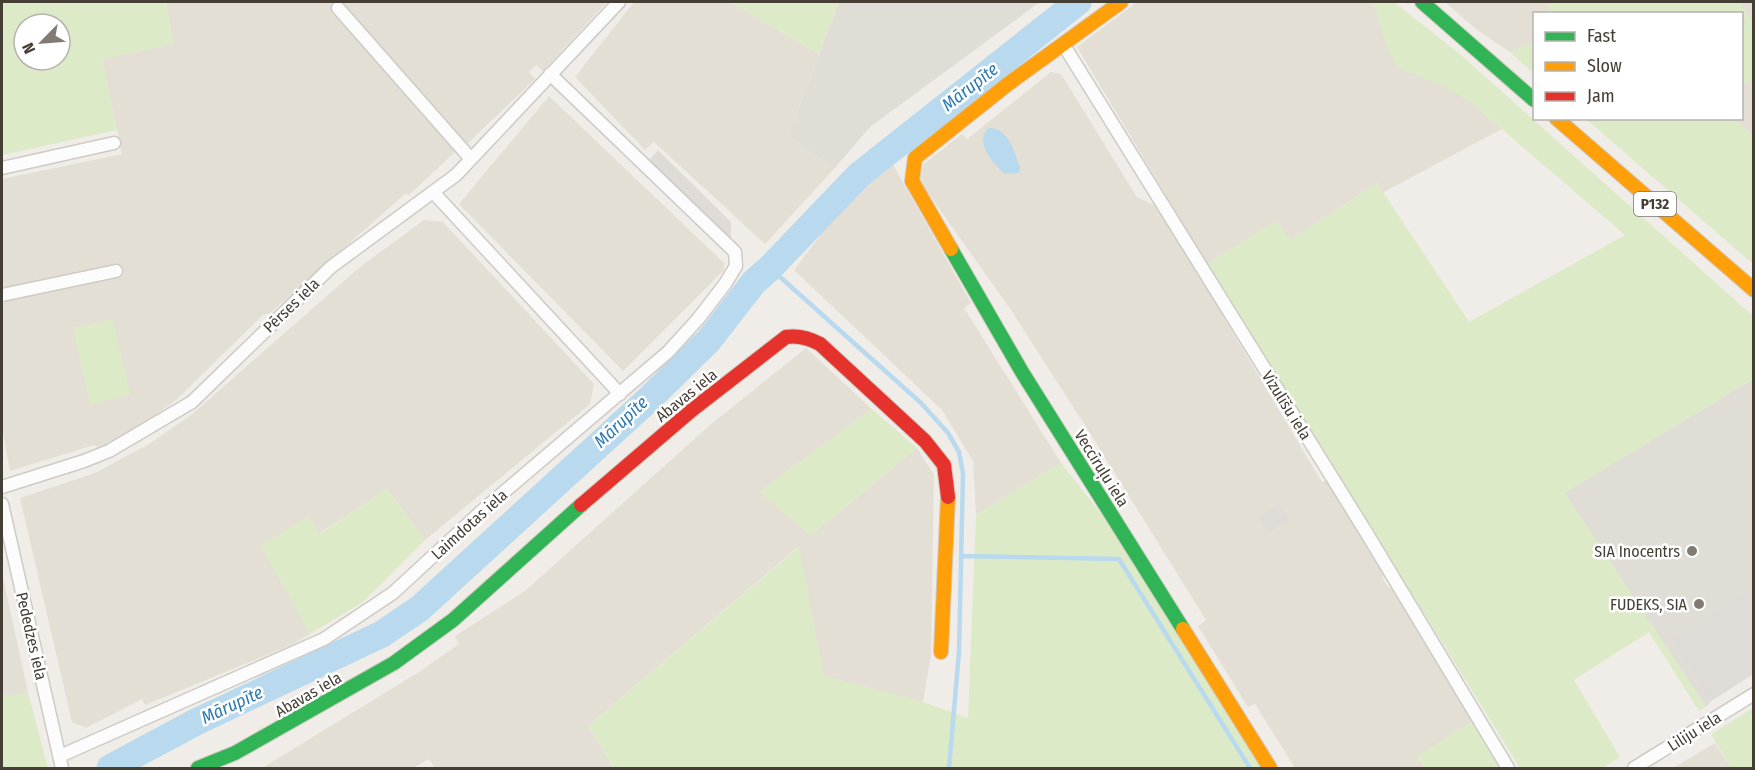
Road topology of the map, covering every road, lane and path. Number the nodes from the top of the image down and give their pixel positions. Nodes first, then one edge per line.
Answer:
1 (619, 2) edge
2 (1121, 2) edge
3 (1422, 2) edge
4 (338, 8) dead end
5 (1063, 44) junction
6 (550, 74) junction
7 (1533, 99) edge
8 (1558, 120) edge
9 (114, 143) dead end
10 (471, 159) junction
11 (2, 168) edge
12 (433, 192) junction
13 (117, 271) dead end
14 (1754, 290) edge
15 (2, 296) edge
16 (620, 394) junction
17 (2, 487) edge
18 (2, 504) edge
19 (941, 652) dead end
20 (1754, 694) edge
21 (61, 762) edge
22 (198, 768) edge
23 (1270, 768) edge
24 (1508, 768) edge
25 (1634, 768) edge

1 - 6 street, Pērses iela
2 - 5 street
3 - 7 street
4 - 10 street
5 - 23 street, Veccīruļu iela
5 - 24 street, Vizulīšu iela
6 - 10 street, Pērses iela
6 - 16 street
8 - 14 street, P132
9 - 11 street
10 - 12 street, Pērses iela
12 - 16 street
12 - 17 street, Pērses iela
13 - 15 street
16 - 21 street, Laimdotas iela
18 - 21 street, Pededzes iela
19 - 22 street, Abavas iela
20 - 25 street, Liliju iela

